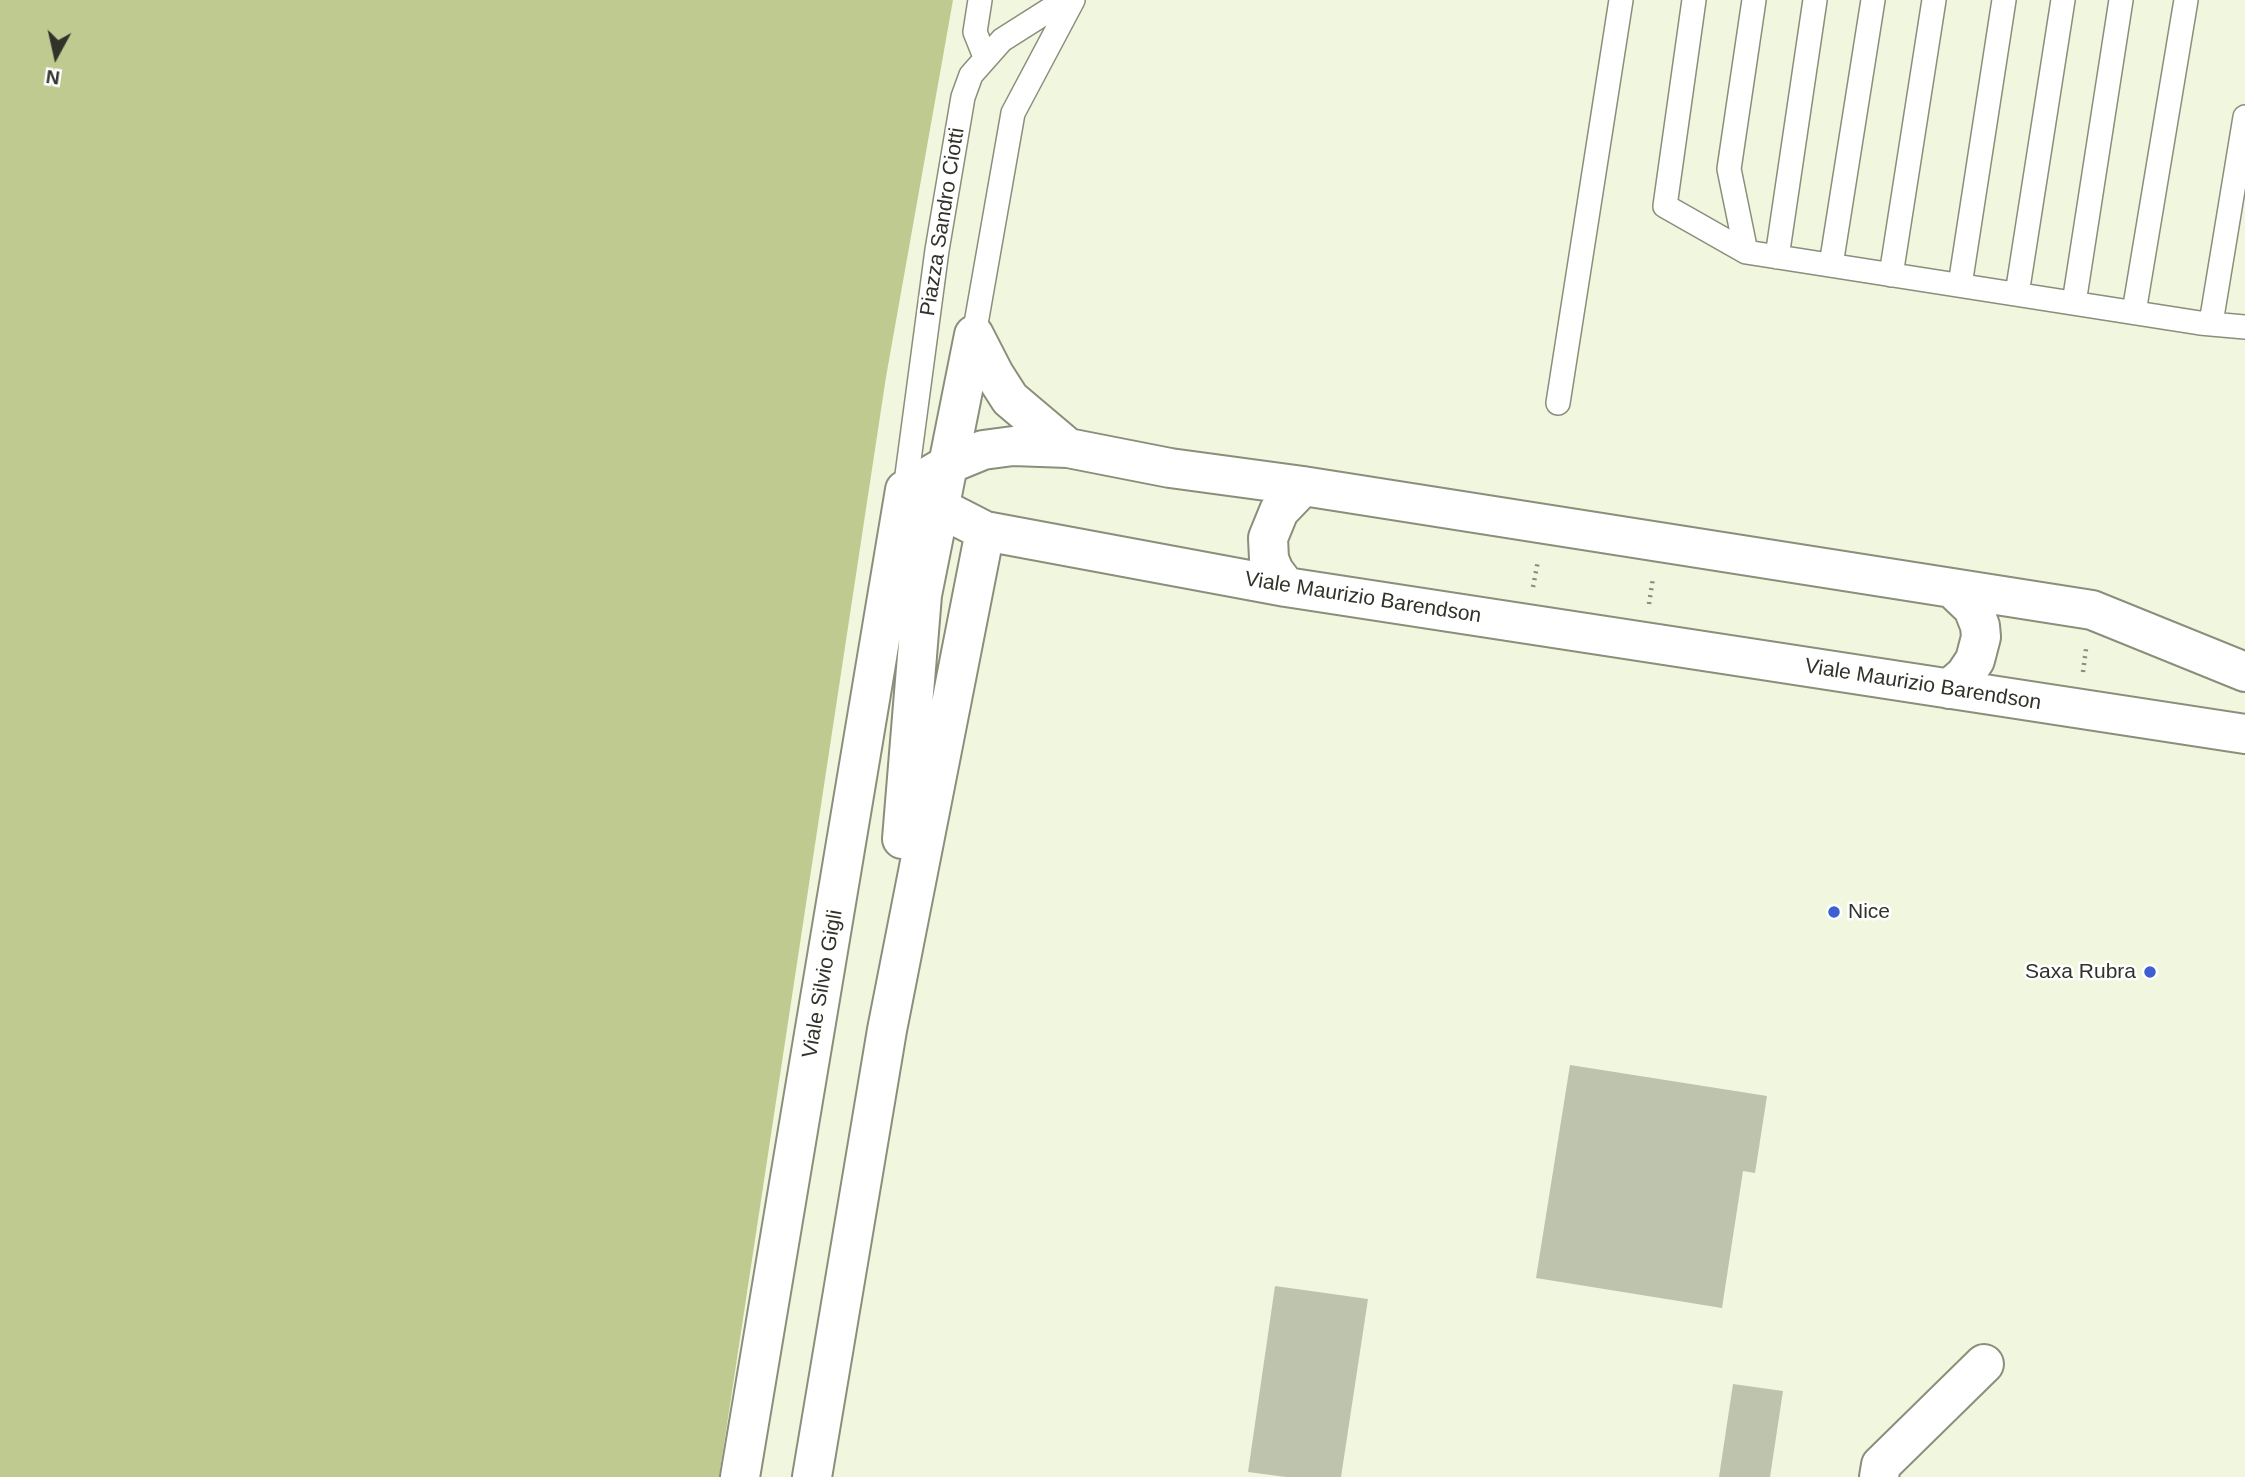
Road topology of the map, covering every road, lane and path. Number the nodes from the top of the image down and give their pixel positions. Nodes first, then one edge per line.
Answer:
1 (980, 0) edge
2 (1065, 0) edge
3 (1073, 0) edge
4 (1621, 0) edge
5 (1694, 0) edge
6 (1754, 0) edge
7 (1815, 0) edge
8 (1873, 0) edge
9 (1934, 0) edge
10 (2004, 0) edge
11 (2063, 0) edge
12 (2122, 0) edge
13 (2186, 0) edge
14 (985, 57) junction
15 (2245, 117) edge
16 (1746, 252) junction
17 (1777, 257) junction
18 (1831, 265) junction
19 (1891, 275) junction
20 (1960, 285) junction
21 (2017, 294) junction
22 (2074, 303) junction
23 (2134, 312) junction
24 (2211, 323) junction
25 (2245, 327) edge
26 (974, 335) junction
27 (1558, 403) dead end
28 (1068, 447) junction
29 (951, 453) junction
30 (1303, 486) junction
31 (905, 490) junction
32 (940, 508) junction
33 (985, 531) junction
34 (1540, 550) dead end
35 (1655, 570) dead end
36 (1286, 587) junction
37 (1952, 588) junction
38 (1533, 589) dead end
39 (1648, 609) dead end
40 (2090, 626) junction
41 (2245, 643) edge
42 (2245, 672) edge
43 (2082, 678) dead end
44 (1949, 689) junction
45 (2245, 734) edge
46 (887, 1030) junction
47 (1984, 1364) dead end
48 (740, 1477) edge
49 (812, 1477) edge
50 (1879, 1477) edge

1 - 14 lane
2 - 14 lane, Piazza Sandro Ciotti
3 - 26 lane
4 - 27 lane
5 - 16 lane
6 - 16 lane
7 - 17 lane
8 - 18 lane
9 - 19 lane
10 - 20 lane
11 - 21 lane
12 - 22 lane
13 - 23 lane
14 - 31 lane, Piazza Sandro Ciotti
15 - 24 lane
16 - 17 lane
17 - 18 lane
18 - 19 lane
19 - 20 lane
20 - 21 lane
21 - 22 lane
22 - 23 lane
23 - 24 lane
24 - 25 lane
26 - 28 street
26 - 29 street
28 - 29 street
28 - 30 street
29 - 31 street
29 - 32 street
30 - 36 street
30 - 37 street
31 - 32 street, Viale Maurizio Barendson
31 - 48 street, Viale Silvio Gigli
32 - 33 street, Viale Maurizio Barendson
32 - 46 street
33 - 36 street, Viale Maurizio Barendson
33 - 46 street
34 - 38 path
35 - 39 path
36 - 44 street, Viale Maurizio Barendson
37 - 40 street
37 - 44 street
40 - 41 street
40 - 42 street
40 - 43 path
44 - 45 street, Viale Maurizio Barendson
46 - 49 street
47 - 50 street

